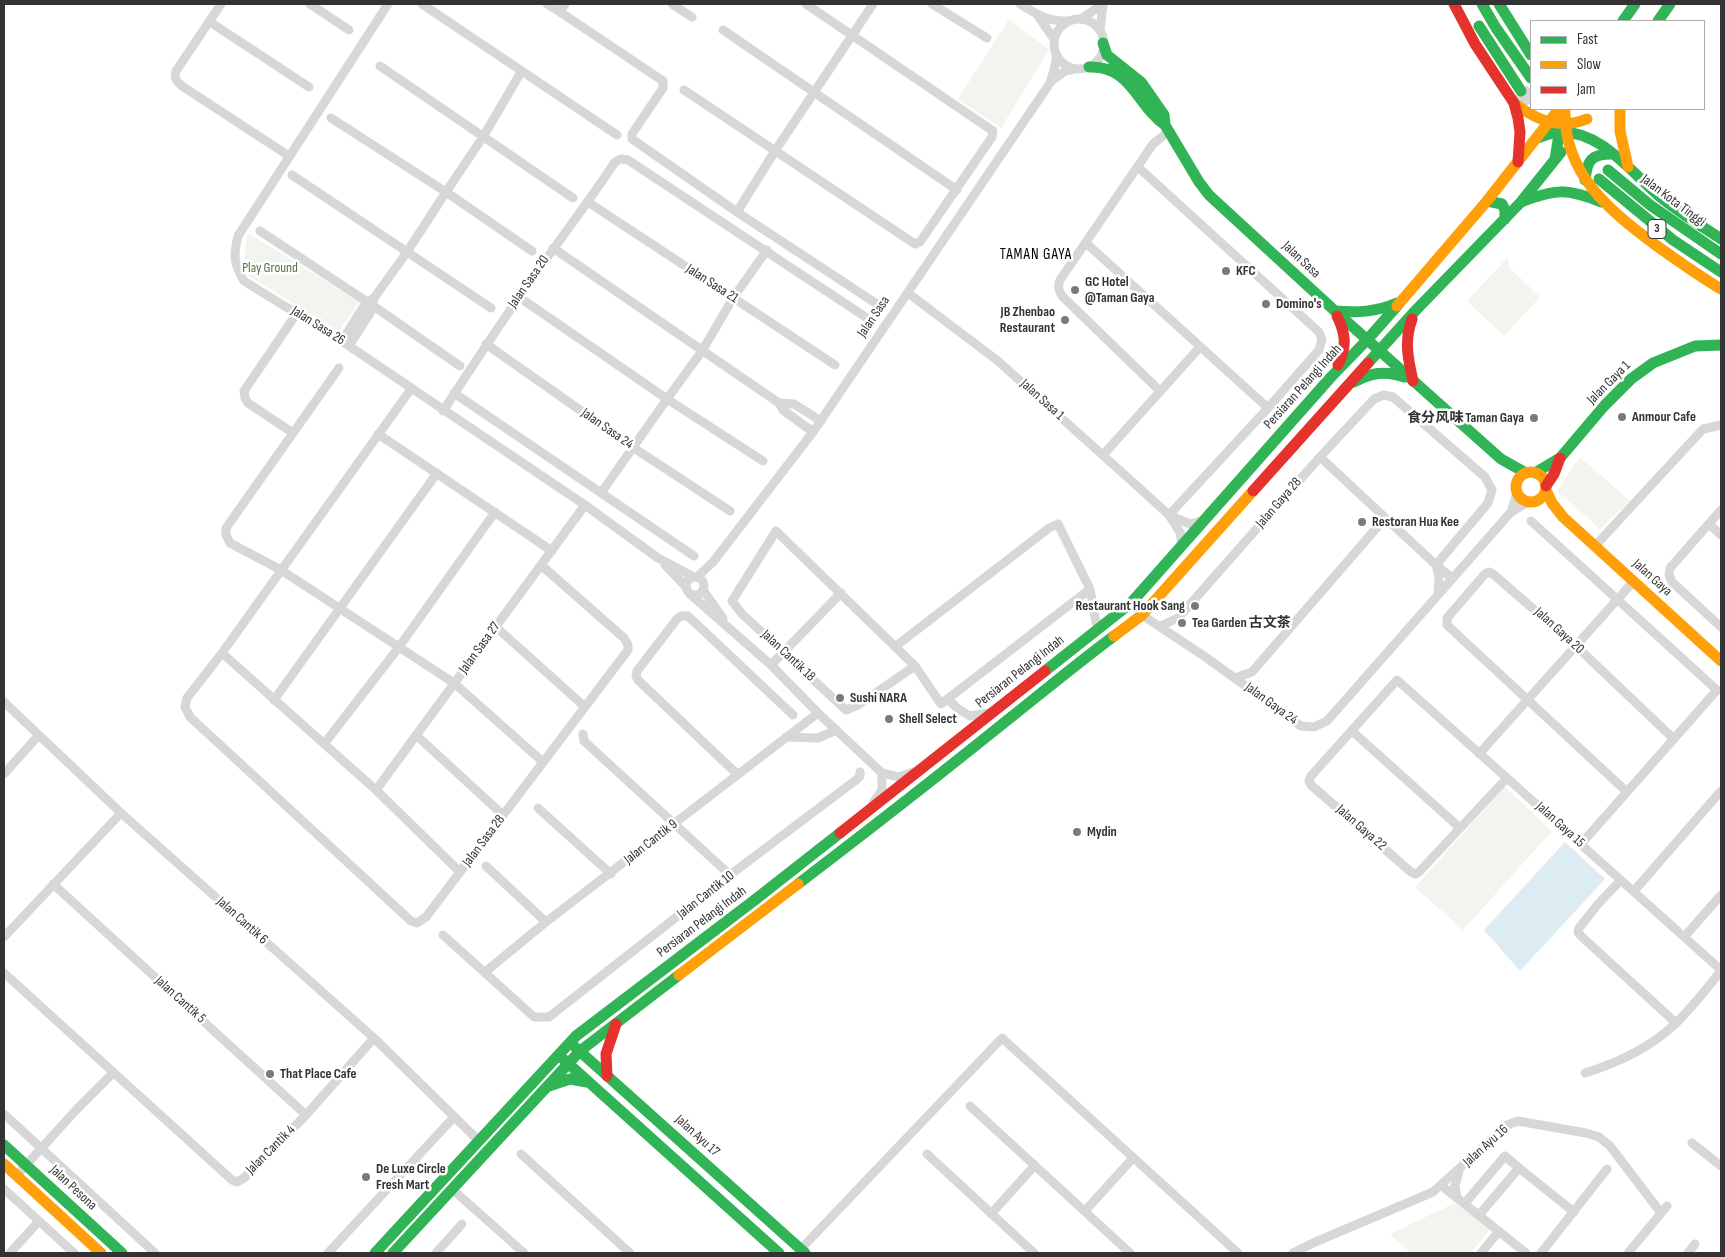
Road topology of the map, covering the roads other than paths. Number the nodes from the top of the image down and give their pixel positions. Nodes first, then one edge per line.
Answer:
1 (221, 4) edge
2 (310, 4) edge
3 (388, 4) edge
4 (422, 4) edge
5 (547, 4) edge
6 (566, 4) edge
7 (672, 4) edge
8 (806, 4) edge
9 (873, 4) edge
10 (932, 4) edge
11 (1020, 4) edge
12 (1103, 4) edge
13 (1454, 4) edge
14 (1467, 4) edge
15 (1482, 4) edge
16 (1499, 4) edge
17 (1635, 4) edge
18 (1670, 4) edge
19 (560, 12) junction
20 (1038, 16) junction
21 (692, 17) dead end
22 (1081, 19) junction
23 (1623, 20) edge
24 (1659, 20) edge
25 (1068, 21) junction
26 (210, 22) junction
27 (349, 30) dead end
28 (723, 30) dead end
29 (1100, 31) junction
30 (852, 35) junction
31 (987, 38) dead end
32 (1054, 39) junction
33 (1104, 43) junction
34 (1530, 53) edge
35 (1056, 55) junction
36 (380, 66) dead end
37 (1089, 67) junction
38 (1075, 69) junction
39 (522, 72) junction
40 (1530, 77) edge
41 (1050, 83) junction
42 (309, 87) dead end
43 (684, 90) dead end
44 (814, 91) junction
45 (1521, 91) tunnel mouth
46 (1518, 106) junction
47 (1530, 108) edge
48 (1560, 110) edge
49 (1594, 110) edge
50 (1620, 110) edge
51 (331, 118) dead end
52 (1167, 128) junction
53 (1563, 130) junction
54 (617, 135) dead end
55 (483, 137) junction
56 (774, 151) junction
57 (1612, 154) junction
58 (289, 156) junction
59 (1518, 162) junction
60 (1138, 167) junction
61 (1628, 167) junction
62 (1608, 170) dead end
63 (292, 175) dead end
64 (1599, 179) dead end
65 (1586, 180) junction
66 (957, 190) junction
67 (446, 192) junction
68 (573, 198) dead end
69 (1487, 201) junction
70 (588, 202) junction
71 (1521, 202) junction
72 (1605, 204) junction
73 (736, 212) junction
74 (1505, 219) junction
75 (260, 231) dead end
76 (1721, 239) edge
77 (1086, 243) junction
78 (553, 248) junction
79 (767, 250) junction
80 (532, 251) dead end
81 (407, 252) junction
82 (1721, 254) edge
83 (1721, 272) edge
84 (1721, 289) edge
85 (908, 293) junction
86 (518, 297) junction
87 (734, 298) junction
88 (1402, 301) junction
89 (371, 302) junction
90 (880, 306) dead end
91 (491, 308) dead end
92 (1416, 310) junction
93 (1335, 311) junction
94 (297, 313) junction
95 (867, 318) dead end
96 (1367, 340) junction
97 (345, 344) junction
98 (486, 344) junction
99 (1721, 344) edge
100 (1200, 347) junction
101 (702, 351) junction
102 (1379, 351) junction
103 (460, 366) dead end
104 (835, 366) dead end
105 (339, 368) dead end
106 (1331, 377) junction
107 (1413, 381) junction
108 (1348, 386) junction
109 (411, 389) junction
110 (1160, 391) junction
111 (454, 393) junction
112 (667, 399) junction
113 (779, 403) junction
114 (1268, 408) junction
115 (443, 411) junction
116 (821, 421) junction
117 (1721, 425) edge
118 (813, 432) junction
119 (293, 433) junction
120 (378, 434) junction
121 (634, 448) junction
122 (1103, 455) junction
123 (1320, 457) junction
124 (1560, 458) junction
125 (1501, 459) junction
126 (763, 461) dead end
127 (437, 473) junction
128 (1530, 473) junction
129 (1517, 488) junction
130 (1546, 488) junction
131 (601, 493) junction
132 (1532, 502) junction
133 (585, 505) junction
134 (1721, 510) edge
135 (730, 511) dead end
136 (495, 512) junction
137 (1511, 512) junction
138 (1169, 515) junction
139 (1563, 516) junction
140 (1385, 518) junction
141 (1204, 520) junction
142 (1531, 521) dead end
143 (1709, 524) junction
144 (1721, 535) edge
145 (1182, 545) junction
146 (1595, 546) junction
147 (552, 550) junction
148 (694, 556) dead end
149 (658, 558) junction
150 (1436, 565) junction
151 (541, 566) junction
152 (281, 570) junction
153 (1452, 578) junction
154 (699, 582) junction
155 (1633, 582) junction
156 (1090, 589) junction
157 (688, 590) junction
158 (841, 593) junction
159 (1438, 594) junction
160 (1618, 599) junction
161 (1131, 603) junction
162 (340, 608) junction
163 (1142, 615) junction
164 (1178, 618) junction
165 (1160, 626) junction
166 (496, 627) junction
167 (1721, 627) edge
168 (730, 628) junction
169 (1100, 628) junction
170 (1176, 636) junction
171 (896, 646) junction
172 (1576, 646) junction
173 (399, 647) junction
174 (782, 652) junction
175 (222, 653) junction
176 (1721, 661) edge
177 (771, 664) junction
178 (915, 666) junction
179 (1252, 672) junction
180 (1235, 678) junction
181 (1397, 680) joint
182 (454, 683) junction
183 (1250, 688) junction
184 (274, 700) junction
185 (1527, 701) junction
186 (4, 702) edge
187 (945, 702) junction
188 (585, 707) junction
189 (993, 712) junction
190 (818, 713) junction
191 (793, 714) dead end
192 (837, 730) junction
193 (1352, 731) junction
194 (583, 734) dead end
195 (416, 735) junction
196 (38, 736) junction
197 (786, 737) junction
198 (1674, 739) junction
199 (324, 744) junction
200 (1479, 754) junction
201 (543, 762) junction
202 (920, 770) junction
203 (860, 772) dead end
204 (4, 774) edge
205 (737, 774) junction
206 (882, 774) junction
207 (1507, 778) junction
208 (376, 790) junction
209 (1721, 791) edge
210 (1627, 792) junction
211 (538, 808) dead end
212 (868, 812) junction
213 (121, 813) junction
214 (503, 815) junction
215 (676, 824) junction
216 (1460, 828) junction
217 (1581, 844) junction
218 (486, 866) dead end
219 (460, 872) junction
220 (611, 874) junction
221 (730, 876) junction
222 (1622, 880) junction
223 (53, 884) junction
224 (1634, 891) junction
225 (1721, 895) edge
226 (546, 922) junction
227 (443, 935) dead end
228 (1685, 936) junction
229 (4, 937) edge
230 (1721, 971) edge
231 (485, 972) junction
232 (4, 973) edge
233 (1676, 1023) junction
234 (616, 1024) junction
235 (374, 1038) junction
236 (569, 1042) junction
237 (580, 1052) junction
238 (558, 1054) junction
239 (568, 1063) junction
240 (113, 1073) junction
241 (1585, 1073) dead end
242 (607, 1076) junction
243 (590, 1083) junction
244 (547, 1086) junction
245 (970, 1106) dead end
246 (4, 1114) edge
247 (306, 1115) junction
248 (454, 1117) junction
249 (479, 1142) junction
250 (1692, 1143) dead end
251 (495, 1144) junction
252 (4, 1145) edge
253 (40, 1148) junction
254 (521, 1154) dead end
255 (927, 1154) dead end
256 (1133, 1158) junction
257 (4, 1164) edge
258 (26, 1165) junction
259 (1035, 1165) junction
260 (1721, 1166) edge
261 (1519, 1168) junction
262 (1460, 1169) junction
263 (1607, 1169) dead end
264 (17, 1176) junction
265 (1442, 1186) junction
266 (4, 1189) edge
267 (452, 1189) junction
268 (1424, 1197) junction
269 (1461, 1200) junction
270 (1085, 1211) junction
271 (1574, 1212) junction
272 (992, 1214) junction
273 (1479, 1215) junction
274 (39, 1221) junction
275 (462, 1224) dead end
276 (1498, 1231) junction
277 (1695, 1244) dead end
278 (801, 1252) edge
279 (10, 1253) edge
280 (74, 1253) edge
281 (101, 1253) edge
282 (122, 1253) edge
283 (154, 1253) edge
284 (328, 1253) edge
285 (375, 1253) edge
286 (393, 1253) edge
287 (436, 1253) edge
288 (524, 1253) edge
289 (630, 1253) edge
290 (779, 1253) edge
291 (1034, 1253) edge
292 (1130, 1253) edge
293 (1238, 1253) edge
294 (1293, 1253) edge
295 (1481, 1253) edge
296 (1526, 1253) edge
297 (1541, 1253) edge
298 (1628, 1253) edge
299 (1688, 1253) edge

1 - 26 street
2 - 27 street
3 - 58 street, Jalan Sasa 26
4 - 39 street
5 - 19 street
6 - 19 street
7 - 21 street
8 - 30 street
9 - 30 street
10 - 31 street
11 - 20 street
12 - 22 street
12 - 29 street
13 - 46 main road
14 - 45 main road
15 - 40 main road
16 - 34 main road
17 - 23 main road
18 - 24 main road
19 - 73 street
20 - 25 street
20 - 32 street
22 - 25 street
22 - 29 street
25 - 32 street
26 - 42 street
26 - 58 street
28 - 44 street
29 - 33 street
30 - 44 street
30 - 66 street
32 - 35 street
33 - 37 street
33 - 52 main road, Jalan Sasa
35 - 38 street
35 - 41 street, Jalan Sasa
36 - 55 street
37 - 38 street
37 - 52 main road, Jalan Sasa
38 - 41 street, Jalan Sasa
39 - 54 street
39 - 55 street
41 - 85 street, Jalan Sasa
43 - 56 street
44 - 56 street
44 - 66 street
46 - 47 main road
46 - 53 main road
46 - 59 main road
48 - 53 main road, Persiaran Pelangi Indah
48 - 53 main road
49 - 53 main road
50 - 61 main road
51 - 67 street
52 - 60 street
52 - 93 main road, Jalan Sasa
53 - 57 main road
53 - 59 main road, Persiaran Pelangi Indah
53 - 65 main road
53 - 71 main road, Persiaran Pelangi Indah
55 - 67 street
55 - 68 street
56 - 66 street
56 - 73 street
57 - 61 main road
57 - 65 main road
58 - 94 street, Jalan Sasa 26
59 - 69 main road, Persiaran Pelangi Indah
60 - 77 street
60 - 114 street
61 - 76 main road
62 - 82 main road, Jalan Kota Tinggi / 3
63 - 81 street
64 - 83 main road, 3
65 - 72 main road
67 - 80 street
67 - 81 street
69 - 74 main road
69 - 88 main road, Persiaran Pelangi Indah
70 - 78 street, Jalan Sasa 20
70 - 79 street, Jalan Sasa 20
70 - 87 street, Jalan Sasa 21
71 - 72 main road
71 - 74 main road, Persiaran Pelangi Indah
72 - 84 main road
73 - 90 street
74 - 92 main road, Persiaran Pelangi Indah
75 - 89 street
77 - 100 street
77 - 110 street
78 - 86 street, Jalan Sasa 20
78 - 101 street
79 - 87 street
79 - 95 street
81 - 89 street
81 - 91 street
85 - 116 street, Jalan Sasa
85 - 122 street, Jalan Sasa 1
86 - 98 street, Jalan Sasa 20
86 - 112 street
87 - 101 street
87 - 104 street, Jalan Sasa 21
88 - 93 main road
88 - 96 main road, Persiaran Pelangi Indah
89 - 97 street
89 - 103 street
92 - 102 main road, Persiaran Pelangi Indah
92 - 107 main road
93 - 96 main road, Jalan Sasa
93 - 106 main road
94 - 97 street, Jalan Sasa 26
94 - 119 street
96 - 102 main road
96 - 106 main road, Persiaran Pelangi Indah
97 - 109 street, Jalan Sasa 26
98 - 111 street, Jalan Sasa 20
98 - 121 street, Jalan Sasa 24
99 - 124 main road, Jalan Gaya 1
100 - 110 street
100 - 114 street
101 - 112 street
101 - 113 street
102 - 107 main road
102 - 108 main road, Persiaran Pelangi Indah
105 - 119 street
106 - 141 main road, Persiaran Pelangi Indah
107 - 108 main road
107 - 125 main road
108 - 163 main road, Persiaran Pelangi Indah
109 - 115 street, Jalan Sasa 26
109 - 120 street
110 - 122 street
111 - 115 street, Jalan Sasa 20
111 - 131 street
112 - 121 street
112 - 126 street
113 - 116 street
113 - 118 street
114 - 138 street
115 - 133 street, Jalan Sasa 26
116 - 118 street, Jalan Sasa
117 - 146 street
118 - 154 street, Jalan Sasa
119 - 152 street
120 - 127 street
120 - 152 street
121 - 131 street
121 - 135 street, Jalan Sasa 24
122 - 138 street, Jalan Sasa 1
123 - 140 street
123 - 150 street, Jalan Gaya 28
123 - 164 street, Jalan Gaya 28
124 - 128 main road, Jalan Gaya 1
124 - 130 main road, Jalan Gaya 1
125 - 128 main road
125 - 129 main road
127 - 136 street
127 - 162 street
128 - 129 main road
128 - 130 main road
129 - 132 main road
129 - 137 street, Jalan Gaya 24
130 - 132 main road
130 - 139 main road, Jalan Gaya
131 - 148 street
132 - 137 street, Jalan Gaya 24
132 - 139 main road, Jalan Gaya
133 - 147 street, Jalan Sasa 27
133 - 149 street, Jalan Sasa 26
134 - 143 street
136 - 147 street
136 - 173 street
137 - 153 street, Jalan Gaya 24
138 - 141 street, Jalan Sasa 1
138 - 145 street, Jalan Sasa 1
139 - 146 main road, Jalan Gaya
140 - 150 street
140 - 179 street
141 - 145 main road, Persiaran Pelangi Indah
142 - 160 street
143 - 144 street
143 - 167 street
145 - 161 main road, Persiaran Pelangi Indah
146 - 155 main road, Jalan Gaya
147 - 151 street, Jalan Sasa 27
149 - 154 street, Jalan Sasa 26
149 - 157 street, Jalan Sasa 26
150 - 153 street
150 - 159 street
151 - 166 street, Jalan Sasa 27
151 - 188 street, Jalan Sasa 28
152 - 162 street
152 - 175 street
153 - 159 street, Jalan Gaya 24
154 - 157 street
154 - 157 street
154 - 168 street
155 - 160 street
155 - 176 main road, Jalan Gaya
156 - 169 street
156 - 171 street
156 - 187 street
157 - 168 street, Jalan Sasa 26
158 - 171 street
158 - 174 street
158 - 174 street, Jalan Cantik 18
159 - 183 street, Jalan Gaya 24
160 - 172 street
160 - 198 street
161 - 163 street, Jalan Gaya 24
161 - 169 main road, Persiaran Pelangi Indah
162 - 173 street
162 - 184 street
163 - 165 street, Jalan Gaya 24
163 - 234 main road, Persiaran Pelangi Indah
164 - 165 street, Jalan Gaya 28
164 - 170 street
165 - 170 street, Jalan Gaya 24
166 - 182 street, Jalan Sasa 27
166 - 188 street
168 - 177 street
169 - 189 main road, Persiaran Pelangi Indah
170 - 180 street, Jalan Gaya 24
171 - 178 street
172 - 185 street
172 - 185 street, Jalan Gaya 20
172 - 198 street, Jalan Gaya 20
173 - 182 street
173 - 199 street
174 - 177 street
174 - 178 street, Jalan Cantik 18
175 - 184 street, Jalan Sasa 28
175 - 219 street
177 - 190 street
178 - 187 street
179 - 180 street
179 - 183 street
180 - 183 street, Jalan Gaya 24
181 - 193 street, Jalan Gaya 22
181 - 200 street, Jalan Gaya 15
182 - 195 street, Jalan Sasa 27
182 - 201 street
184 - 199 street, Jalan Sasa 28
185 - 200 street
185 - 210 street
186 - 196 street, Jalan Cantik 6
187 - 189 street
188 - 201 street, Jalan Sasa 28
189 - 202 main road, Persiaran Pelangi Indah
190 - 192 street
190 - 197 street, Jalan Cantik 9
191 - 205 street
192 - 197 street
192 - 206 street
193 - 216 street
193 - 216 street, Jalan Gaya 22
194 - 215 street
195 - 208 street, Jalan Sasa 27
195 - 214 street
196 - 204 street
196 - 213 street, Jalan Cantik 6
197 - 205 street, Jalan Cantik 9
198 - 210 street
199 - 208 street, Jalan Sasa 28
200 - 207 street, Jalan Gaya 15
201 - 214 street, Jalan Sasa 28
202 - 206 street
202 - 212 main road, Persiaran Pelangi Indah
203 - 221 street, Jalan Cantik 10
205 - 215 street, Jalan Cantik 9
206 - 212 street
207 - 216 street, Jalan Gaya 22
207 - 217 street, Jalan Gaya 15
208 - 219 street, Jalan Sasa 28
209 - 224 street
210 - 217 street
211 - 220 street
212 - 236 main road, Persiaran Pelangi Indah
213 - 223 street
213 - 235 street, Jalan Cantik 6
214 - 219 street, Jalan Sasa 28
215 - 220 street, Jalan Cantik 9
215 - 221 street
217 - 222 street, Jalan Gaya 15
218 - 226 street
220 - 226 street, Jalan Cantik 9
221 - 231 street, Jalan Cantik 10
222 - 224 street, Jalan Gaya 15
222 - 233 street
223 - 229 street
223 - 247 street, Jalan Cantik 5
224 - 228 street, Jalan Gaya 15
225 - 228 street
226 - 231 street, Jalan Cantik 9
227 - 231 street
228 - 230 street, Jalan Gaya 15
230 - 233 street
232 - 240 street
233 - 241 street
234 - 237 main road, Persiaran Pelangi Indah
234 - 242 main road
235 - 247 street, Jalan Cantik 4
235 - 248 street, Jalan Cantik 6
236 - 237 main road, Jalan Ayu 17
236 - 238 main road, Persiaran Pelangi Indah
237 - 239 main road, Persiaran Pelangi Indah
237 - 242 main road, Jalan Ayu 17
238 - 239 main road
238 - 249 main road, Persiaran Pelangi Indah
239 - 243 main road
239 - 244 main road, Persiaran Pelangi Indah
240 - 247 street, Jalan Cantik 4
240 - 253 street
242 - 278 main road, Jalan Ayu 17
243 - 244 main road
243 - 290 main road
244 - 251 main road, Persiaran Pelangi Indah
245 - 259 street
246 - 253 street
248 - 249 street, Jalan Cantik 6
248 - 284 street
249 - 251 main road
249 - 285 main road, Persiaran Pelangi Indah
250 - 260 street
251 - 267 main road, Persiaran Pelangi Indah
252 - 258 main road, Jalan Pesona
253 - 258 street
253 - 283 street
254 - 289 street
255 - 272 street
256 - 270 street
256 - 278 street
256 - 293 street
257 - 264 main road, Jalan Pesona
258 - 264 street
258 - 282 main road, Jalan Pesona
259 - 270 street
259 - 272 street
261 - 269 street
261 - 271 street
261 - 273 street
262 - 265 street, Jalan Ayu 16
262 - 269 street
262 - 298 street, Jalan Ayu 16
263 - 271 street
264 - 281 main road, Jalan Pesona
265 - 268 street, Jalan Ayu 16
265 - 269 street
266 - 274 street
267 - 286 main road, Persiaran Pelangi Indah
267 - 288 street
268 - 269 street
268 - 294 street, Jalan Ayu 16
269 - 273 street
270 - 292 street
271 - 297 street
272 - 291 street
273 - 276 street
274 - 279 street
274 - 280 street
275 - 287 street
276 - 295 street
276 - 296 street
277 - 299 street

